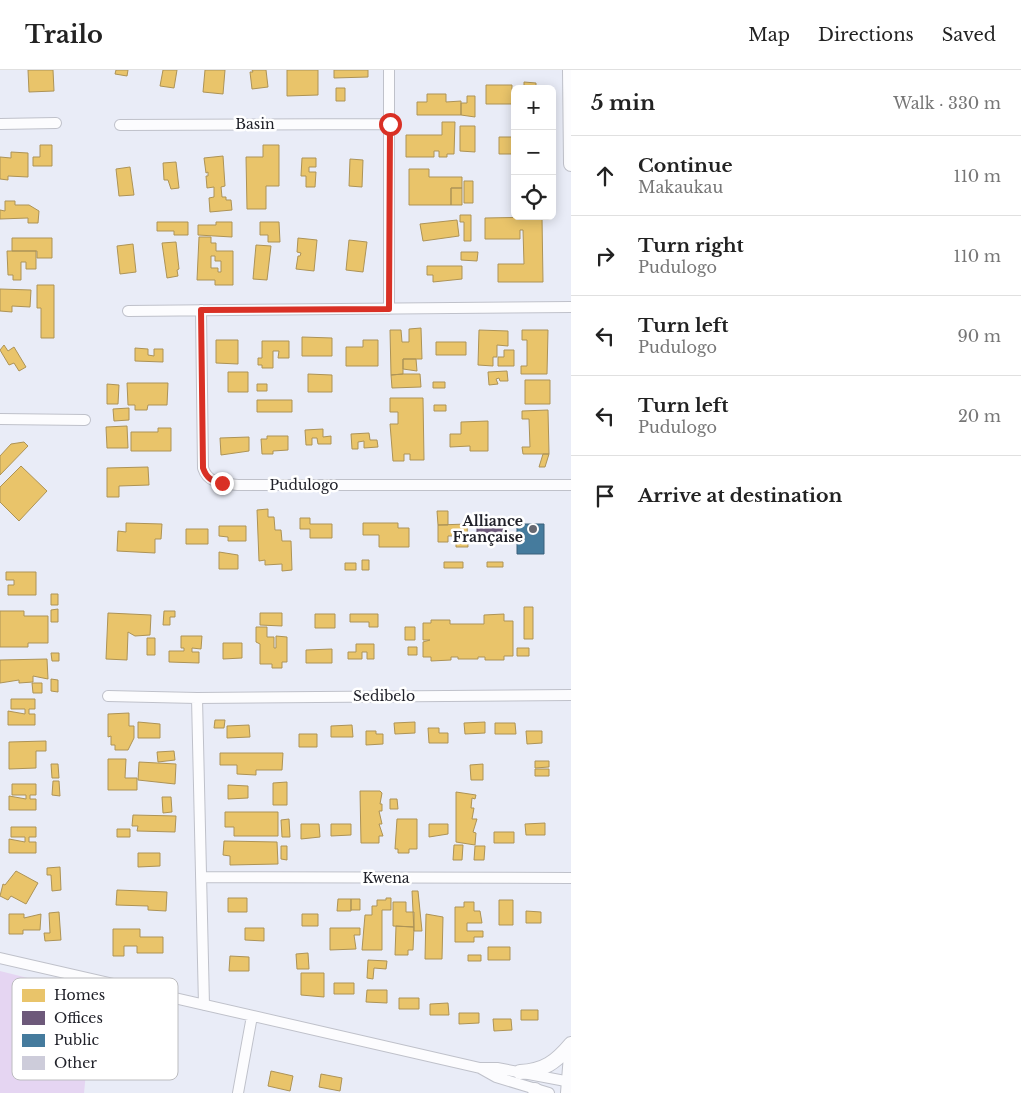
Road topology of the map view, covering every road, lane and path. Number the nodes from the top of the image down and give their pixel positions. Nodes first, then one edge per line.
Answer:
1 (389, 70) edge
2 (570, 70) edge
3 (0, 124) edge
4 (56, 124) dead end
5 (390, 124) junction
6 (120, 125) dead end
7 (571, 164) edge
8 (571, 307) edge
9 (389, 309) junction
10 (201, 310) junction
11 (128, 311) dead end
12 (0, 419) edge
13 (85, 420) dead end
14 (571, 484) edge
15 (571, 695) edge
16 (108, 696) dead end
17 (197, 698) junction
18 (201, 877) junction
19 (571, 878) edge
20 (0, 958) edge
21 (85, 978) edge
22 (178, 1000) edge
23 (204, 1006) junction
24 (252, 1016) junction
25 (571, 1044) edge
26 (571, 1055) edge
27 (480, 1068) junction
28 (520, 1072) junction
29 (569, 1085) edge
30 (537, 1091) edge
31 (238, 1093) edge
32 (549, 1093) edge

1 - 5 street
2 - 7 main road
3 - 4 street
5 - 6 street, Basin
5 - 9 street
8 - 9 street
9 - 10 street
10 - 11 street
10 - 14 street, Pudulogo
12 - 13 street
15 - 17 street, Sedibelo
16 - 17 street, Sedibelo
17 - 18 street
18 - 19 street, Kwena
18 - 23 street
20 - 21 street
22 - 23 street
23 - 24 street
24 - 27 street
24 - 31 street
25 - 28 main road
26 - 29 main road
27 - 28 street
27 - 30 street
28 - 29 street
30 - 32 street

